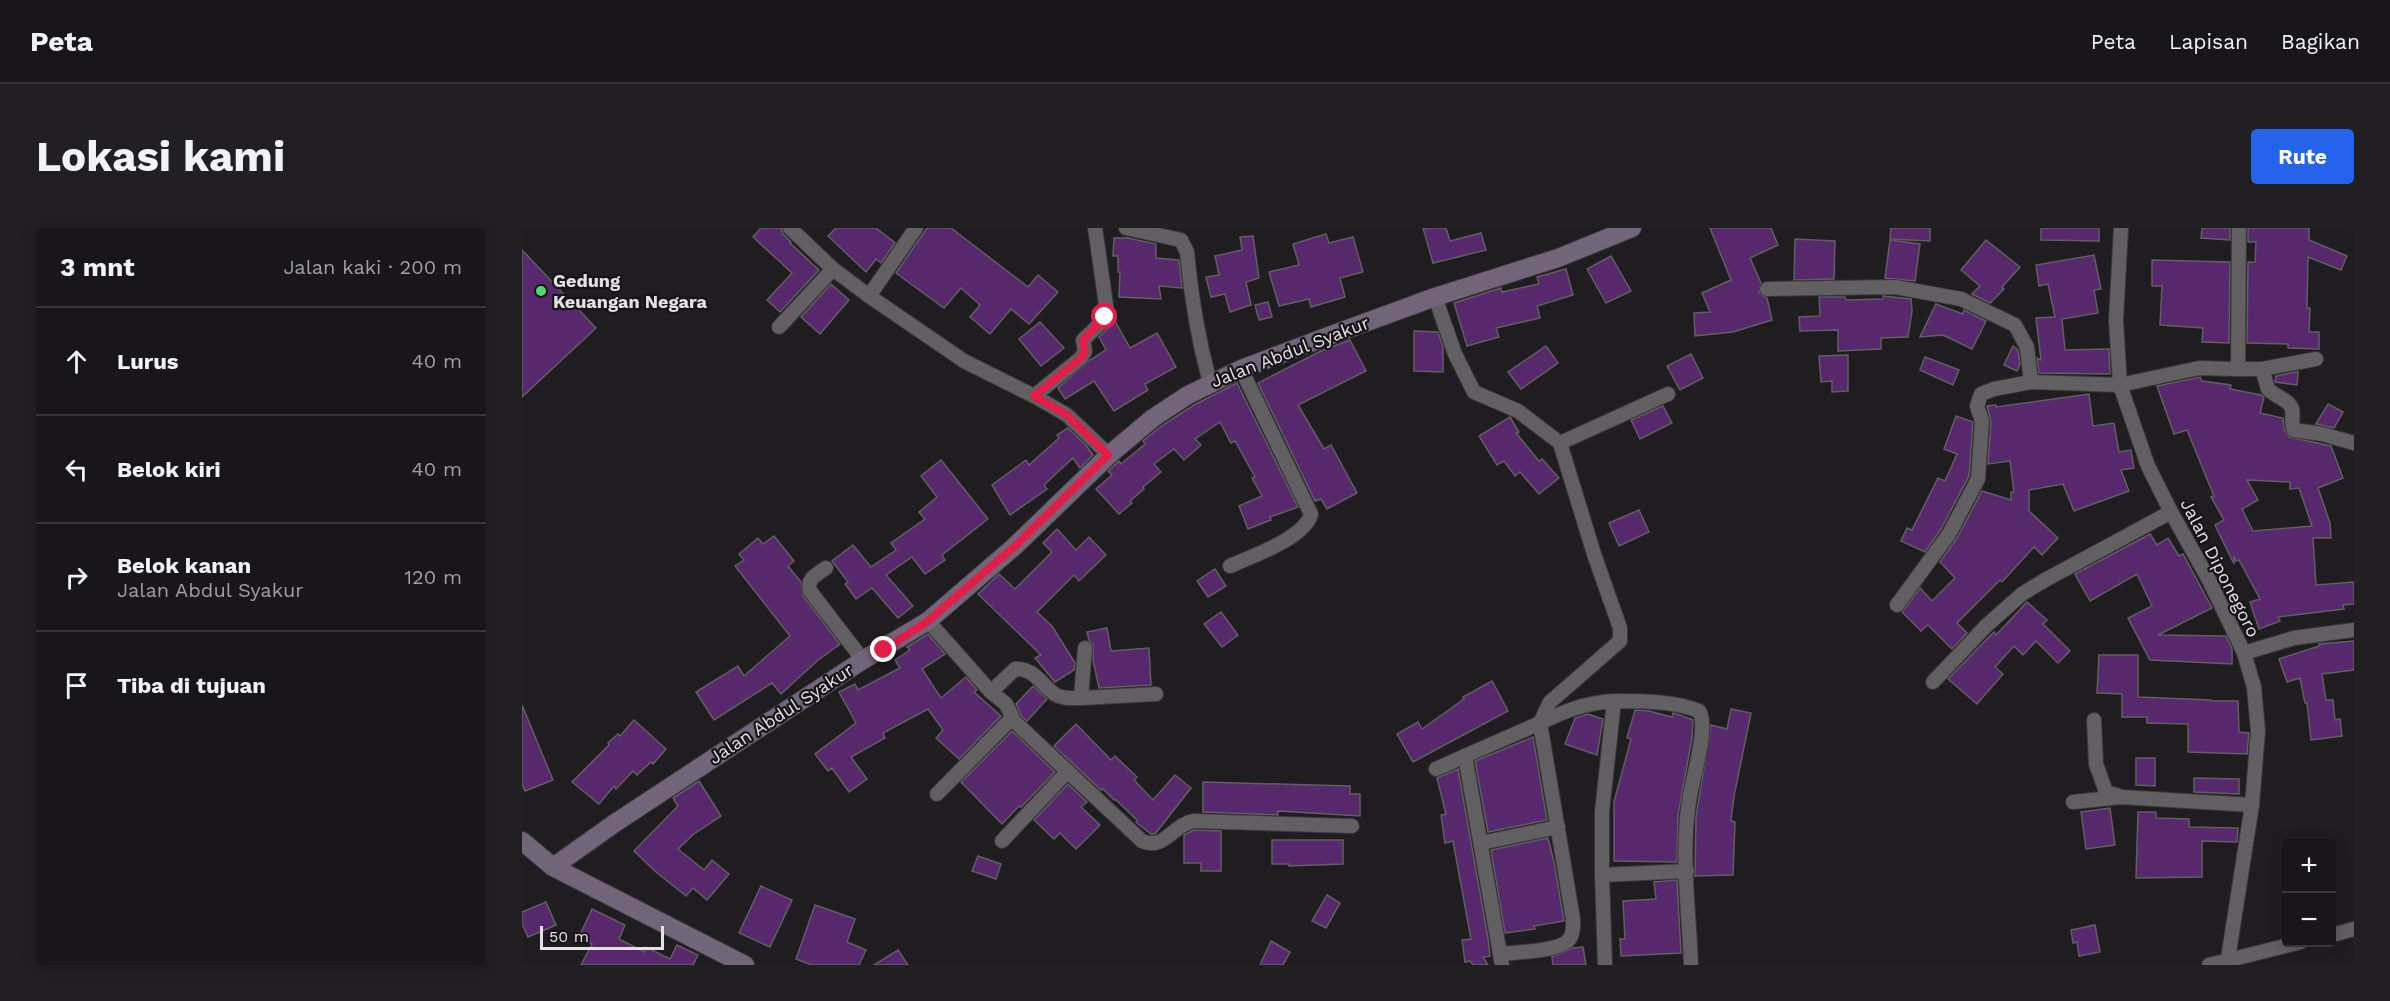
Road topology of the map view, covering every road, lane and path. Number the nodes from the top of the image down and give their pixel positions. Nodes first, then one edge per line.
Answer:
1 (790, 228) edge
2 (916, 228) edge
3 (1095, 228) edge
4 (1126, 228) edge
5 (1632, 228) edge
6 (2121, 228) edge
7 (2238, 228) edge
8 (833, 269) junction
9 (1767, 289) dead end
10 (869, 296) junction
11 (1435, 297) junction
12 (779, 327) dead end
13 (2316, 359) dead end
14 (1240, 369) junction
15 (2238, 369) junction
16 (2262, 369) junction
17 (2031, 382) junction
18 (1210, 383) junction
19 (2120, 385) junction
20 (1668, 394) dead end
21 (1034, 396) junction
22 (1560, 443) junction
23 (2354, 443) edge
24 (1108, 455) junction
25 (2171, 512) junction
26 (1230, 566) dead end
27 (826, 567) dead end
28 (1897, 604) dead end
29 (928, 621) junction
30 (2354, 630) edge
31 (1085, 648) dead end
32 (2244, 653) junction
33 (863, 660) junction
34 (1933, 682) dead end
35 (991, 692) junction
36 (1156, 694) dead end
37 (1081, 698) junction
38 (1614, 701) junction
39 (1012, 718) junction
40 (2094, 720) dead end
41 (1540, 723) junction
42 (1465, 756) junction
43 (1436, 769) dead end
44 (1068, 771) junction
45 (937, 794) dead end
46 (2121, 797) junction
47 (2073, 802) dead end
48 (2252, 805) junction
49 (1352, 826) dead end
50 (1558, 827) junction
51 (1002, 841) dead end
52 (522, 842) edge
53 (1480, 843) junction
54 (553, 867) junction
55 (1687, 871) junction
56 (1602, 876) junction
57 (2354, 929) edge
58 (2336, 934) edge
59 (2283, 947) edge
60 (1501, 959) edge
61 (2227, 963) edge
62 (745, 965) edge
63 (1605, 965) edge
64 (1691, 965) edge
65 (2210, 965) edge

1 - 8 street
2 - 10 street
3 - 21 street
4 - 18 street
5 - 11 street, Jalan Abdul Syakur
6 - 19 street, Jalan Diponegoro
7 - 15 street
8 - 10 street
8 - 12 street
9 - 17 street
10 - 21 street
11 - 14 street, Jalan Abdul Syakur
11 - 22 street
13 - 16 street
14 - 18 street, Jalan Abdul Syakur
14 - 26 street
15 - 16 street
15 - 19 street
16 - 23 street
17 - 19 street
17 - 28 street
18 - 24 street, Jalan Abdul Syakur
19 - 25 street, Jalan Diponegoro
20 - 22 street
21 - 24 street
22 - 41 street
24 - 29 street, Jalan Abdul Syakur
25 - 32 street, Jalan Diponegoro
25 - 34 street
27 - 33 street
29 - 33 street, Jalan Abdul Syakur
29 - 35 street
30 - 32 street
31 - 37 street
32 - 48 street, Jalan Diponegoro
33 - 54 street, Jalan Abdul Syakur
35 - 37 street
35 - 39 street
36 - 37 street
38 - 41 street
38 - 55 street
38 - 56 street
39 - 44 street
39 - 45 street
40 - 46 street
41 - 42 street
41 - 50 street
42 - 43 street
42 - 53 street
44 - 49 street
44 - 51 street
46 - 47 street
46 - 48 street
48 - 61 street, Jalan Diponegoro
50 - 53 street
50 - 60 street
52 - 54 street
53 - 60 street
54 - 62 street
55 - 56 street
55 - 64 street
56 - 63 street
57 - 58 street
59 - 61 street
61 - 65 street

